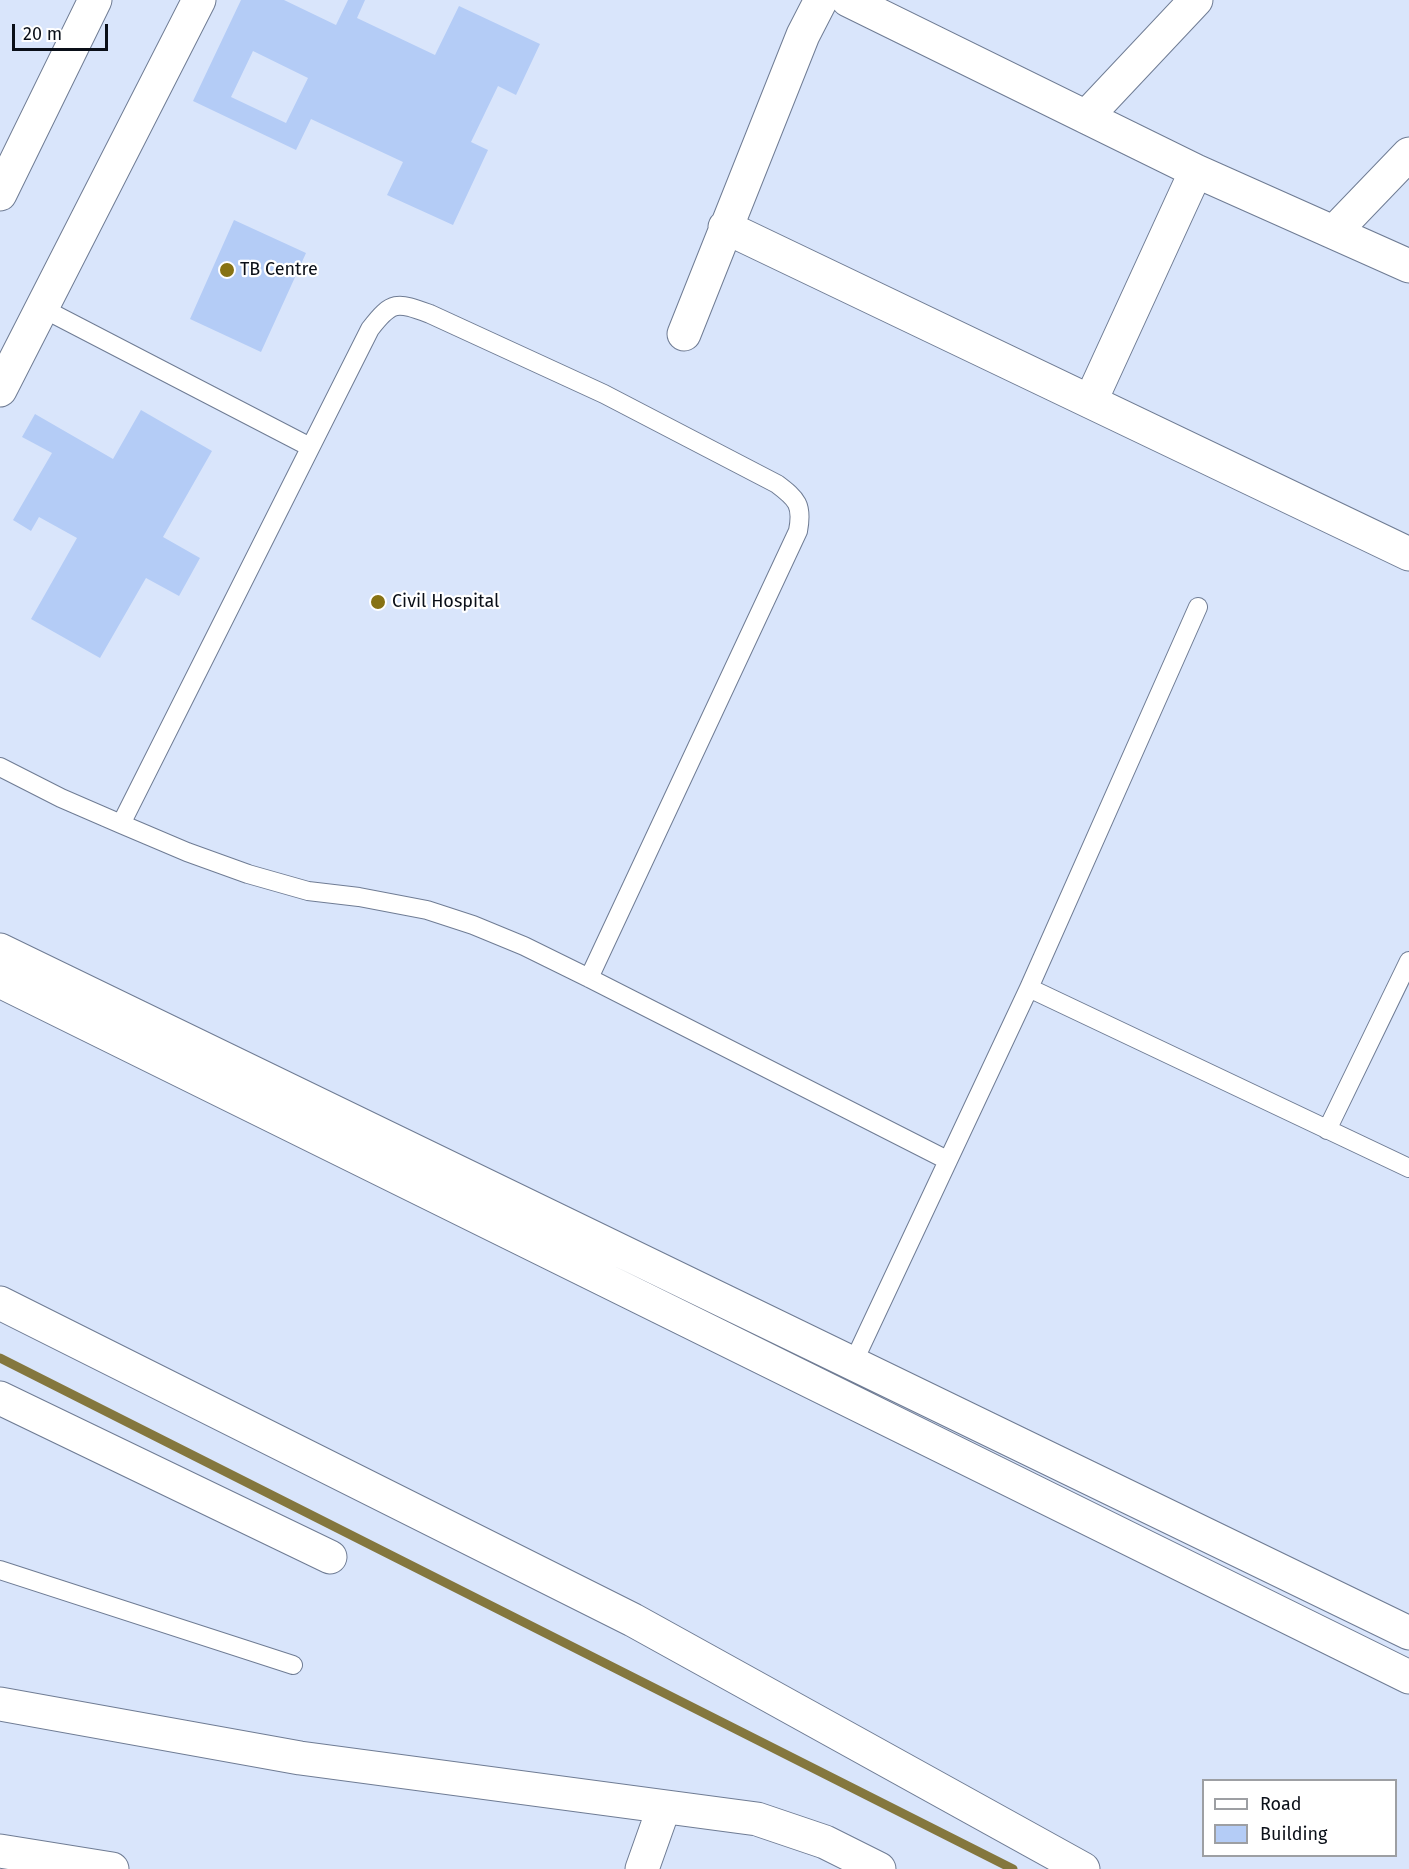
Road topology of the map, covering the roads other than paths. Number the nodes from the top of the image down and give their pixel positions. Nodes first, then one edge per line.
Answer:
1 (95, 0) edge
2 (199, 0) edge
3 (820, 0) edge
4 (848, 0) edge
5 (1196, 0) edge
6 (1086, 117) junction
7 (1409, 154) edge
8 (1196, 171) junction
9 (0, 194) edge
10 (725, 227) junction
11 (1334, 232) junction
12 (1409, 266) edge
13 (42, 308) junction
14 (684, 334) dead end
15 (0, 390) edge
16 (1091, 400) junction
17 (310, 447) junction
18 (1409, 554) edge
19 (1198, 607) dead end
20 (0, 767) edge
21 (121, 824) junction
22 (0, 950) edge
23 (1409, 961) edge
24 (589, 978) junction
25 (0, 981) edge
26 (1029, 988) junction
27 (1327, 1130) junction
28 (947, 1160) junction
29 (1409, 1168) edge
30 (0, 1303) edge
31 (853, 1363) junction
32 (0, 1398) edge
33 (330, 1557) dead end
34 (0, 1570) edge
35 (1409, 1633) edge
36 (293, 1665) dead end
37 (1409, 1677) edge
38 (0, 1704) edge
39 (664, 1807) junction
40 (13, 1858) edge
41 (112, 1869) edge
42 (642, 1869) edge
43 (879, 1869) edge
44 (1083, 1869) edge

1 - 9 street
2 - 13 street
3 - 10 street
4 - 6 street
5 - 6 street
6 - 8 street
7 - 11 street
8 - 11 street
8 - 16 street
10 - 14 street
10 - 16 street
11 - 12 street
13 - 15 street
13 - 17 lane
16 - 18 street
17 - 21 lane
17 - 24 lane
19 - 26 lane
20 - 21 lane
21 - 24 lane
22 - 31 street
23 - 27 lane
24 - 28 lane
25 - 37 street
26 - 27 lane
26 - 28 lane
27 - 29 lane
28 - 31 lane
30 - 44 street
31 - 35 street
32 - 33 street
34 - 36 lane
38 - 39 street
39 - 42 street
39 - 43 street
40 - 41 street

